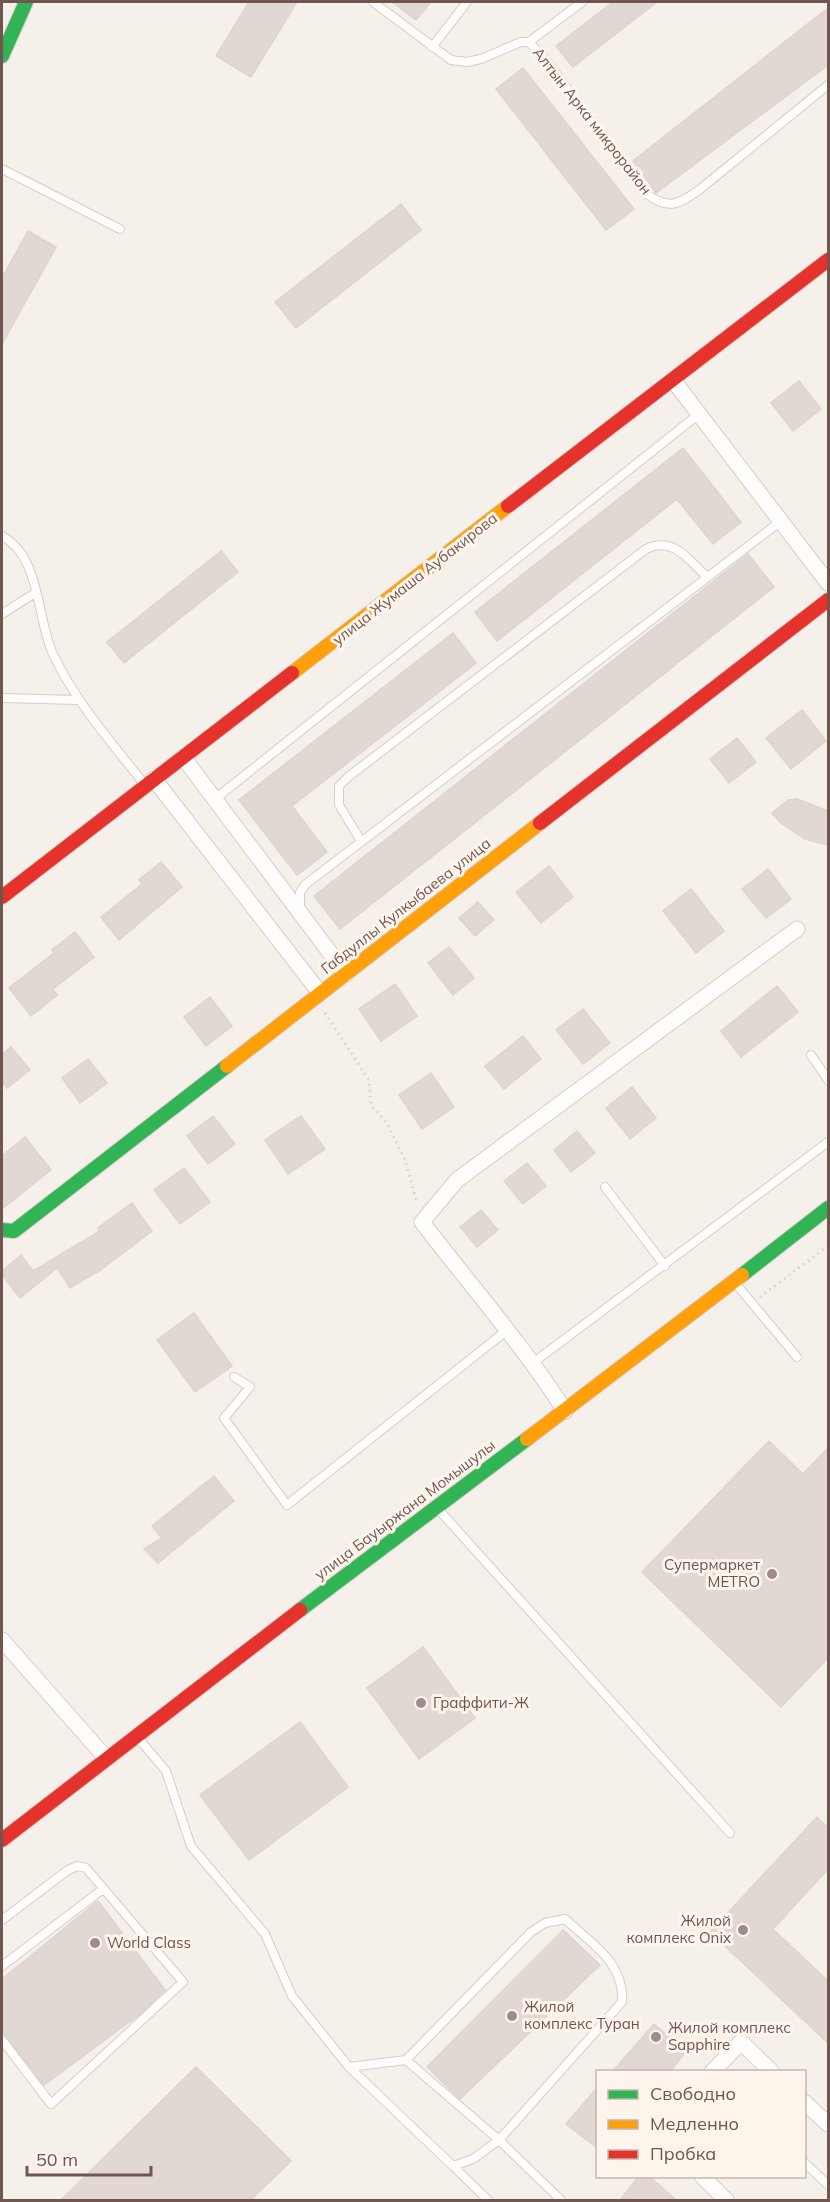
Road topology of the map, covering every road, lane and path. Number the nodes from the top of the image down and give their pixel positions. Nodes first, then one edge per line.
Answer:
1 (26, 2) edge
2 (373, 2) edge
3 (467, 2) edge
4 (582, 2) edge
5 (529, 42) junction
6 (432, 47) junction
7 (2, 56) edge
8 (828, 85) edge
9 (2, 169) edge
10 (120, 229) dead end
11 (828, 260) edge
12 (673, 380) junction
13 (699, 414) junction
14 (781, 521) junction
15 (2, 536) edge
16 (707, 577) junction
17 (828, 584) edge
18 (35, 593) junction
19 (828, 600) edge
20 (2, 614) edge
21 (2, 698) edge
22 (78, 700) junction
23 (183, 757) junction
24 (150, 783) junction
25 (215, 799) junction
26 (361, 841) junction
27 (2, 897) edge
28 (300, 913) junction
29 (797, 929) dead end
30 (346, 974) junction
31 (318, 995) junction
32 (811, 1055) dead end
33 (828, 1080) edge
34 (828, 1142) edge
35 (605, 1187) dead end
36 (828, 1208) edge
37 (422, 1222) junction
38 (2, 1230) edge
39 (828, 1246) edge
40 (665, 1266) junction
41 (733, 1281) junction
42 (752, 1304) junction
43 (506, 1331) junction
44 (797, 1357) dead end
45 (534, 1362) junction
46 (234, 1377) dead end
47 (565, 1411) junction
48 (435, 1506) junction
49 (2, 1640) edge
50 (137, 1737) junction
51 (106, 1758) junction
52 (730, 1833) dead end
53 (2, 1840) edge
54 (103, 1889) junction
55 (2, 1920) edge
56 (2, 1966) edge
57 (2, 2040) edge
58 (406, 2060) junction
59 (349, 2067) junction
60 (714, 2070) edge
61 (770, 2070) edge
62 (806, 2104) edge
63 (828, 2124) edge
64 (498, 2140) junction
65 (806, 2164) edge
66 (453, 2166) junction
67 (704, 2178) edge
68 (828, 2185) edge
69 (488, 2200) edge
70 (561, 2200) edge
71 (726, 2200) edge

1 - 7 street
2 - 6 lane, Алтын Арка микрорайон
3 - 6 lane
4 - 5 lane
5 - 6 lane, Алтын Арка микрорайон
5 - 8 lane, Алтын Арка микрорайон
9 - 10 lane
11 - 12 street, улица Жумаша Аубакирова
12 - 13 street
12 - 23 street, улица Жумаша Аубакирова
13 - 14 street
13 - 25 lane
14 - 16 lane
14 - 17 street
15 - 18 lane
16 - 26 lane
16 - 26 lane
18 - 20 lane
18 - 22 lane
19 - 30 street, Габдуллы Кулкыбаева улица
21 - 22 lane
22 - 24 lane
23 - 24 street, улица Жумаша Аубакирова
23 - 25 street
24 - 27 street, улица Жумаша Аубакирова
24 - 31 street
25 - 28 street
26 - 28 lane
28 - 30 street
29 - 37 street
30 - 31 street, Габдуллы Кулкыбаева улица
31 - 37 path
31 - 38 street, Габдуллы Кулкыбаева улица
32 - 33 lane
34 - 40 lane
35 - 40 lane
36 - 41 street, улица Бауыржана Момышулы
37 - 43 street
39 - 42 path
40 - 45 lane
41 - 42 lane
41 - 47 street, улица Бауыржана Момышулы
42 - 44 lane
43 - 45 street
43 - 46 lane
45 - 47 street
47 - 48 street, улица Бауыржана Момышулы
48 - 50 street, улица Бауыржана Момышулы
48 - 52 lane
49 - 51 street
50 - 51 street, улица Бауыржана Момышулы
50 - 59 lane
51 - 53 street, улица Бауыржана Момышулы
54 - 55 lane
54 - 56 lane
54 - 57 lane
58 - 59 lane
58 - 64 lane
58 - 64 lane
59 - 66 lane
60 - 61 street
62 - 63 street
64 - 66 lane
64 - 70 lane
65 - 68 lane
66 - 69 lane
67 - 71 street

